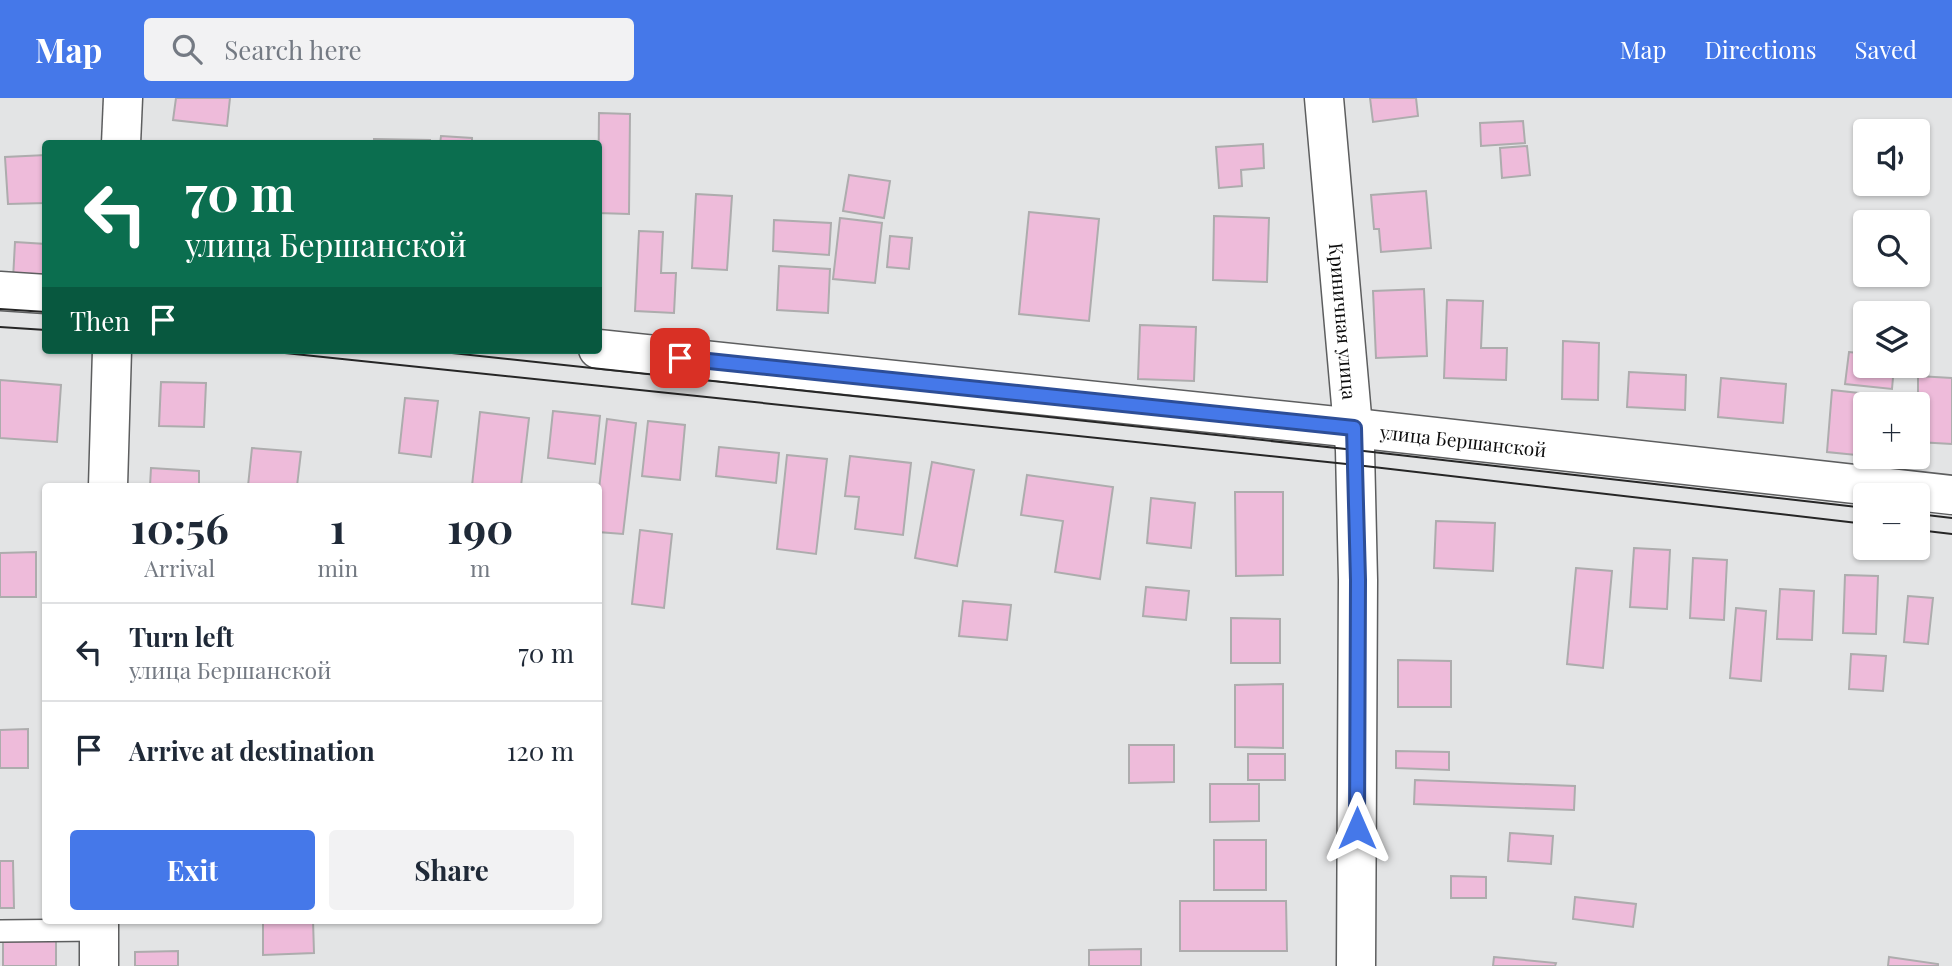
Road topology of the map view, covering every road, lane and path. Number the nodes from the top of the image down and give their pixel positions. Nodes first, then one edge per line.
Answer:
1 (123, 98) edge
2 (1324, 98) edge
3 (121, 140) edge
4 (0, 291) edge
5 (42, 294) edge
6 (602, 349) edge
7 (112, 354) edge
8 (1354, 428) junction
9 (108, 483) edge
10 (1952, 495) edge
11 (0, 931) edge
12 (99, 939) edge
13 (1356, 966) edge

1 - 3 street
2 - 8 street, Криничная улица
4 - 5 street
6 - 8 street, улица Бершанской
7 - 9 street
8 - 10 street, улица Бершанской
8 - 13 street, Криничная улица
11 - 12 lane

